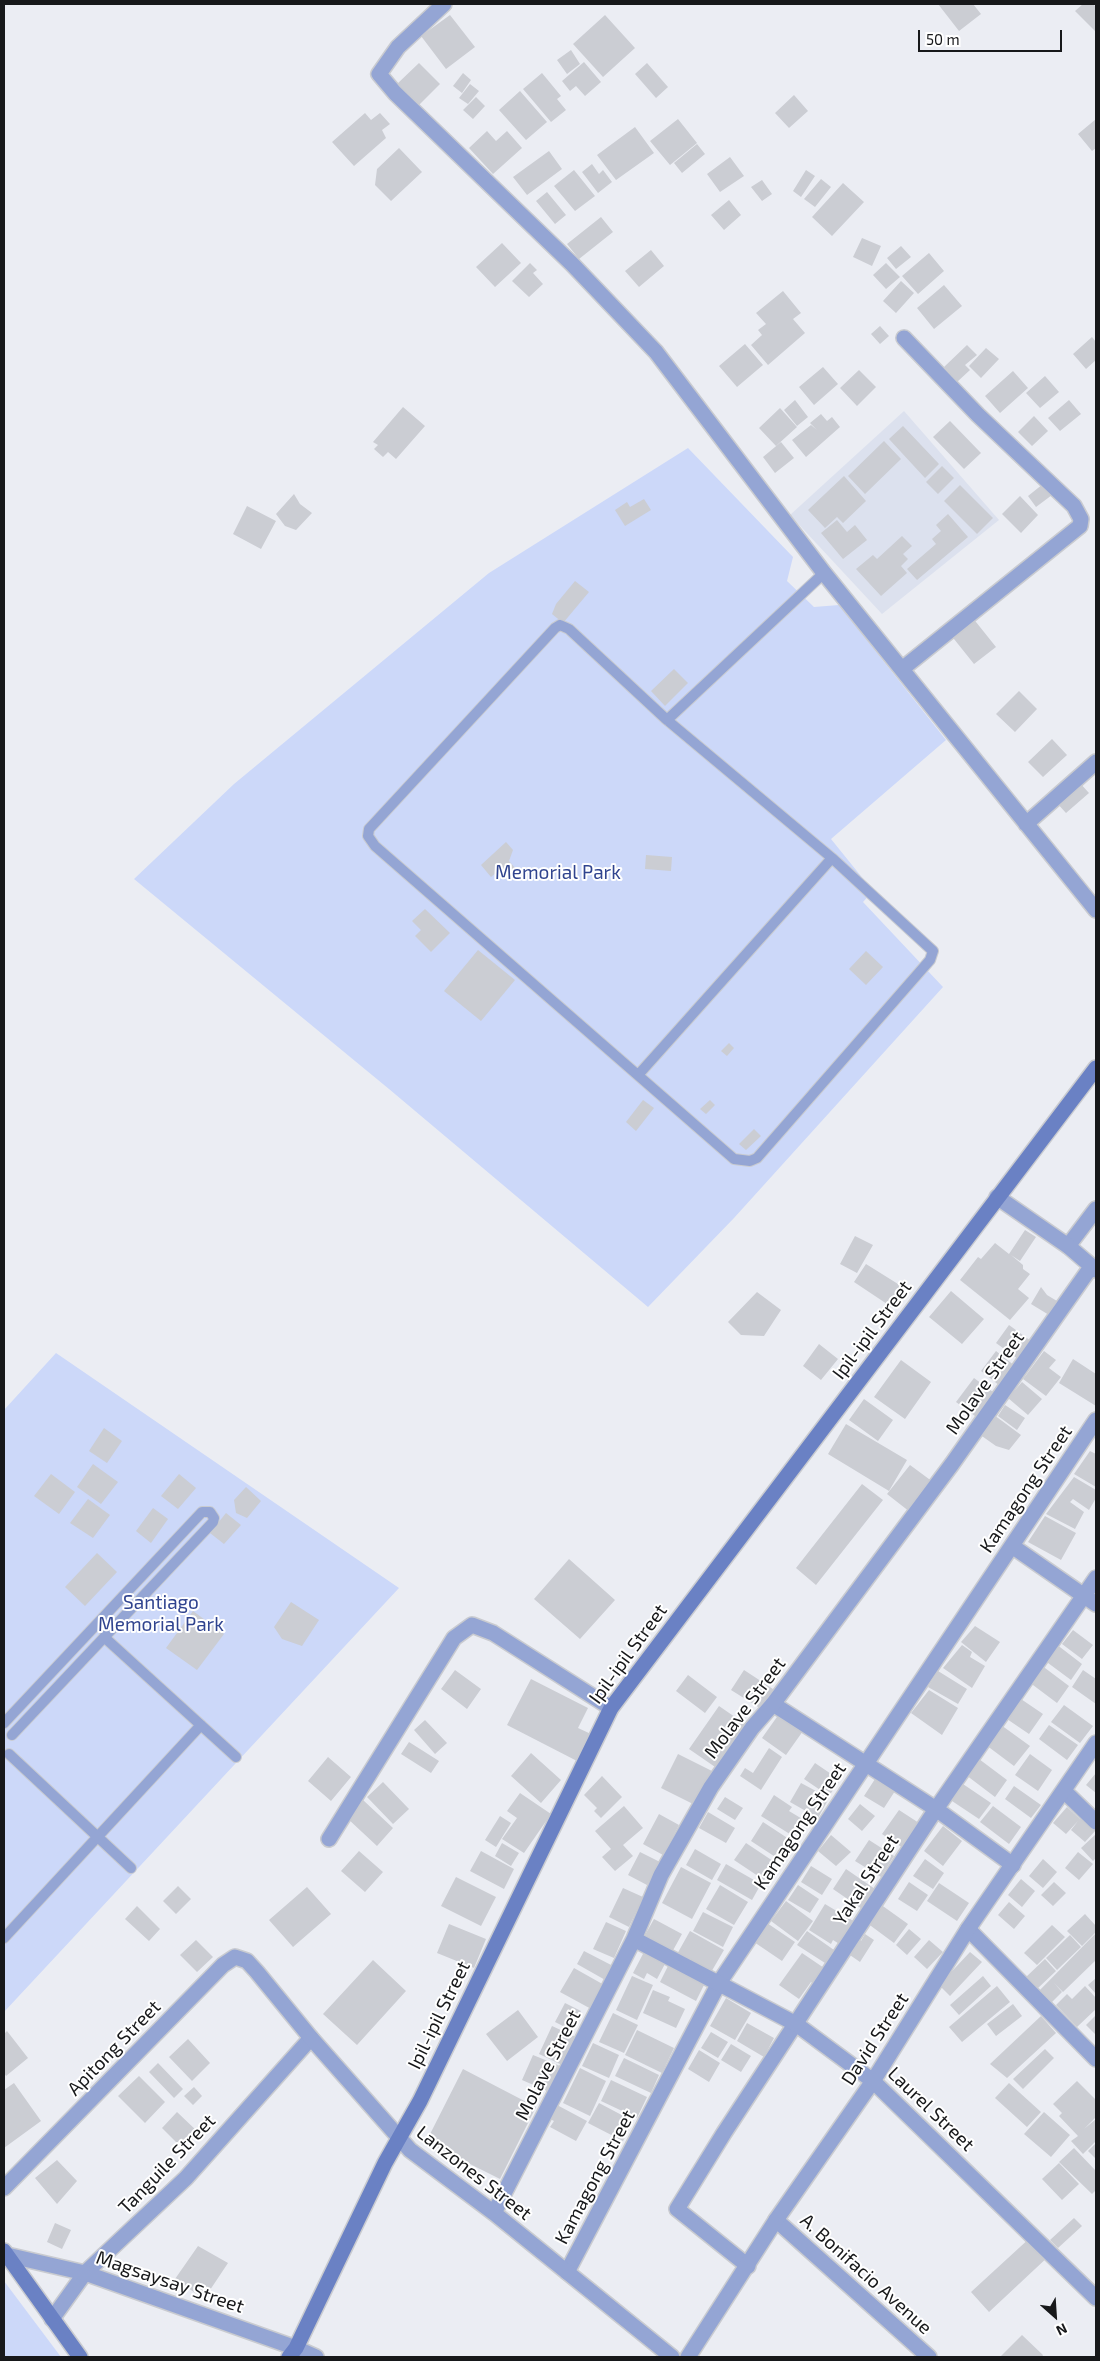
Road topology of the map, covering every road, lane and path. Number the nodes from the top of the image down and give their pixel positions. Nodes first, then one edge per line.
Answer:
1 (444, 4) edge
2 (904, 338) dead end
3 (824, 573) junction
4 (902, 669) junction
5 (667, 720) junction
6 (1096, 762) edge
7 (1026, 824) junction
8 (832, 858) junction
9 (1096, 910) edge
10 (1096, 1068) edge
11 (639, 1074) junction
12 (997, 1197) junction
13 (1096, 1209) edge
14 (1068, 1246) junction
15 (1094, 1269) edge
16 (1096, 1420) edge
17 (1012, 1546) junction
18 (1096, 1578) edge
19 (1090, 1600) edge
20 (104, 1637) junction
21 (773, 1704) junction
22 (611, 1708) junction
23 (4, 1723) edge
24 (201, 1725) junction
25 (4, 1727) edge
26 (12, 1735) junction
27 (1096, 1743) edge
28 (6, 1756) edge
29 (236, 1757) dead end
30 (864, 1764) junction
31 (1064, 1791) junction
32 (936, 1809) junction
33 (1096, 1822) edge
34 (97, 1837) junction
35 (328, 1839) dead end
36 (1013, 1865) junction
37 (131, 1868) dead end
38 (968, 1929) junction
39 (4, 1938) edge
40 (634, 1938) junction
41 (257, 1972) joint
42 (719, 1983) junction
43 (796, 2024) junction
44 (311, 2038) junction
45 (1096, 2059) edge
46 (873, 2081) junction
47 (400, 2139) junction
48 (4, 2188) edge
49 (494, 2212) junction
50 (776, 2220) junction
51 (5, 2253) edge
52 (748, 2266) junction
53 (567, 2272) junction
54 (85, 2273) junction
55 (1096, 2298) edge
56 (52, 2319) junction
57 (293, 2352) edge
58 (80, 2357) edge
59 (316, 2357) edge
60 (672, 2357) edge
61 (688, 2357) edge
62 (929, 2357) edge

1 - 3 street
2 - 4 street
3 - 4 street
3 - 5 lane
4 - 7 street
5 - 8 lane
5 - 11 lane
6 - 7 street
7 - 9 street
8 - 11 lane
8 - 11 lane
10 - 12 main road, Ipil-ipil Street
12 - 14 street
12 - 22 main road, Ipil-ipil Street
13 - 14 street
14 - 15 street
15 - 21 street, Molave Street
16 - 17 street, Kamagong Street
17 - 19 street
17 - 30 street, Kamagong Street
18 - 19 street, Yakal Street
19 - 32 street, Yakal Street
20 - 23 lane
20 - 24 lane
20 - 26 lane
21 - 30 street
21 - 40 street, Molave Street
22 - 35 street
22 - 47 main road, Ipil-ipil Street
24 - 29 lane
24 - 34 lane
25 - 26 lane
26 - 28 lane
27 - 31 street, David Street
28 - 34 lane
30 - 32 street
30 - 42 street, Kamagong Street
31 - 33 street
31 - 36 street, David Street
32 - 36 street
32 - 43 street, Yakal Street
34 - 37 lane
34 - 39 lane
36 - 38 street, David Street
38 - 45 street
38 - 46 street, David Street
40 - 42 street, Laurel Street
40 - 49 street, Molave Street
41 - 44 street, Lanzones Street
41 - 48 street, Apitong Street
42 - 43 street, Laurel Street
42 - 53 street, Kamagong Street
43 - 46 street, Laurel Street
43 - 52 street, Yakal Street
44 - 47 street, Lanzones Street
44 - 54 street, Tanguile Street
46 - 50 street, David Street
46 - 55 street, Laurel Street
47 - 49 street, Lanzones Street
47 - 57 main road, Ipil-ipil Street
49 - 53 street, Lanzones Street
50 - 52 street, David Street
50 - 62 street, A. Bonifacio Avenue
51 - 54 street, Magsaysay Street
51 - 56 main road
52 - 61 street, David Street
53 - 60 street, Lanzones Street
54 - 56 street, Tanguile Street
54 - 57 street, Magsaysay Street
56 - 58 main road
57 - 59 street, Magsaysay Street

